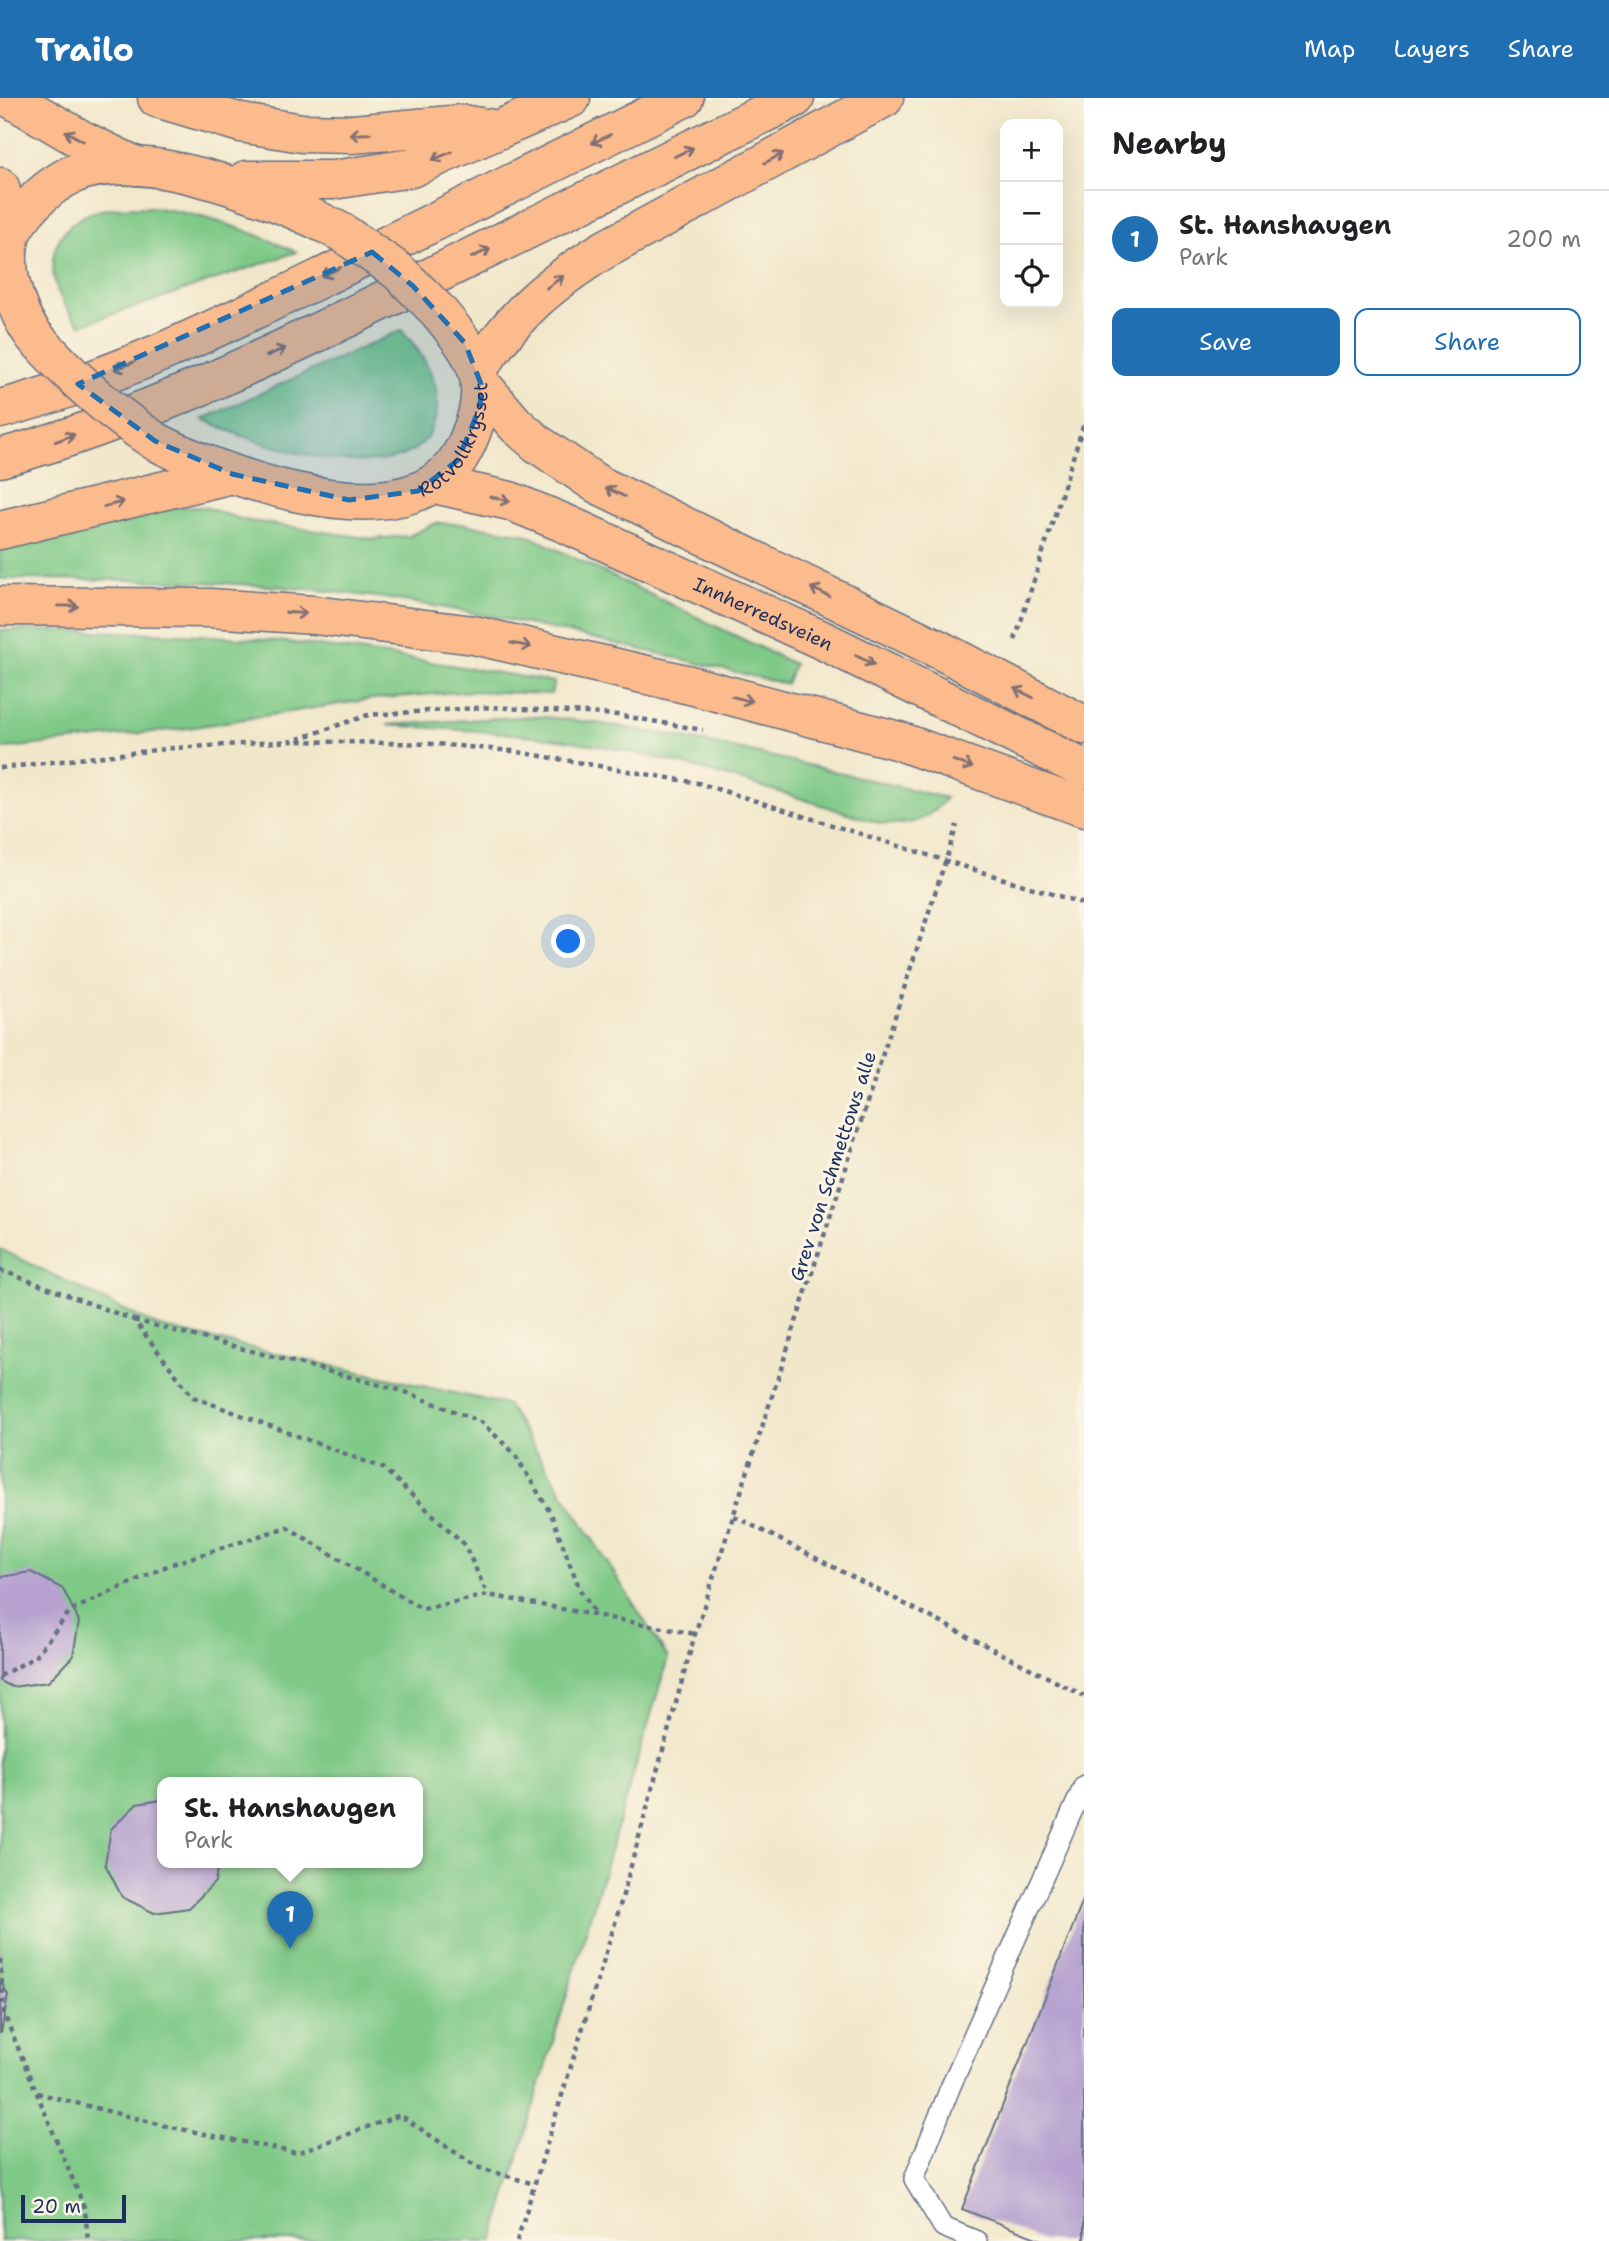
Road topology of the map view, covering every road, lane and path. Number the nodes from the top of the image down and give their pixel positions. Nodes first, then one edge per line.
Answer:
1 (10, 98) edge
2 (157, 98) edge
3 (571, 98) edge
4 (684, 98) edge
5 (795, 98) edge
6 (884, 98) edge
7 (500, 130) junction
8 (135, 166) junction
9 (205, 179) junction
10 (0, 187) edge
11 (5, 252) edge
12 (480, 377) junction
13 (0, 409) edge
14 (1084, 423) edge
15 (0, 458) edge
16 (232, 474) junction
17 (434, 484) junction
18 (0, 530) edge
19 (0, 606) edge
20 (1015, 640) dead end
21 (1084, 725) edge
22 (709, 731) dead end
23 (294, 741) junction
24 (0, 768) edge
25 (1084, 769) edge
26 (1084, 808) edge
27 (957, 825) dead end
28 (946, 860) junction
29 (1084, 904) edge
30 (0, 1269) edge
31 (134, 1320) junction
32 (734, 1516) junction
33 (488, 1595) junction
34 (597, 1615) junction
35 (695, 1634) junction
36 (0, 1676) edge
37 (1084, 1696) edge
38 (1084, 1786) edge
39 (0, 1959) edge
40 (37, 2093) junction
41 (534, 2184) junction
42 (88, 2241) edge
43 (517, 2241) edge
44 (977, 2241) edge

8 -> 1 main road
7 -> 2 main road
3 - 7 main road
4 -> 13 main road
15 -> 5 main road
12 -> 6 main road
7 -> 9 main road
8 - 9 main road, Rotvollkrysset
8 - 11 main road, Rotvollkrysset
9 - 12 main road, Rotvollkrysset, bridge
10 - 11 main road
11 - 16 main road, Rotvollkrysset, bridge
12 - 17 main road, Rotvollkrysset
21 -> 12 main road
14 - 20 path
16 - 17 main road, Rotvollkrysset
18 -> 16 main road
17 -> 25 main road, Innherredsveien
19 -> 26 main road
22 - 23 path
23 - 24 path
23 - 28 path
27 - 28 path, Grev von Schmettows alle
28 - 29 path
28 - 32 path, Grev von Schmettows alle
30 - 31 path
31 - 33 path
31 - 34 path
32 - 35 path, Grev von Schmettows alle
32 - 37 path
33 - 34 path
33 - 36 path
34 - 35 path
35 - 41 path, Grev von Schmettows alle
38 - 44 lane
39 - 40 path
40 - 41 path
40 - 42 path
41 - 43 path, Grev von Schmettows alle

